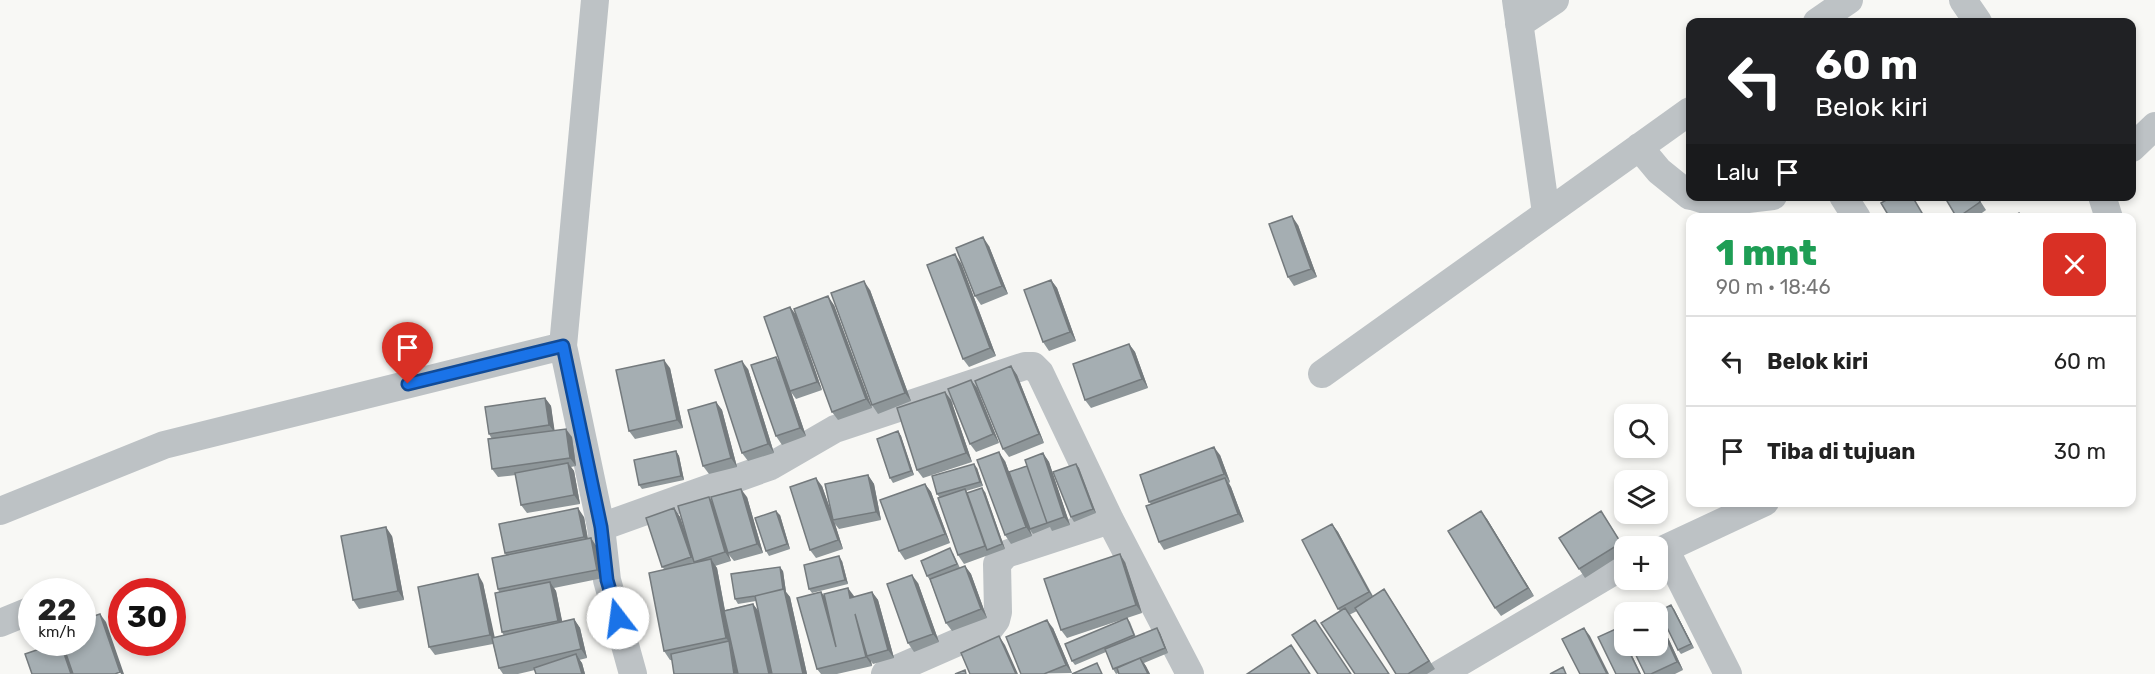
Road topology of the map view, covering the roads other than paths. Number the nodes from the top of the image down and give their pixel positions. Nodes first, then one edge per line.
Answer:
1 (595, 0) edge
2 (1555, 0) edge
3 (1849, 0) edge
4 (1963, 0) edge
5 (1518, 12) edge
6 (1823, 18) edge
7 (1975, 18) edge
8 (1686, 114) edge
9 (2155, 126) edge
10 (2136, 144) edge
11 (1639, 147) junction
12 (1686, 192) edge
13 (1707, 201) edge
14 (1731, 201) edge
15 (1546, 213) junction
16 (563, 346) junction
17 (1322, 374) dead end
18 (1754, 507) edge
19 (0, 511) edge
20 (1110, 520) junction
21 (601, 527) junction
22 (1668, 548) edge
23 (1668, 564) edge
24 (1614, 572) edge
25 (18, 615) edge
26 (0, 623) edge
27 (633, 674) edge
28 (885, 674) edge
29 (1190, 674) edge
30 (1440, 674) edge
31 (1728, 674) edge

1 - 16 street
2 - 5 street
3 - 6 street
4 - 7 street
5 - 15 street
8 - 11 street
9 - 10 street
11 - 12 street
11 - 15 street
13 - 14 street
15 - 17 street
16 - 19 street
16 - 21 street
18 - 22 street
20 - 21 street
20 - 28 street
20 - 29 street
21 - 27 street
23 - 31 street
24 - 30 street
25 - 26 street

